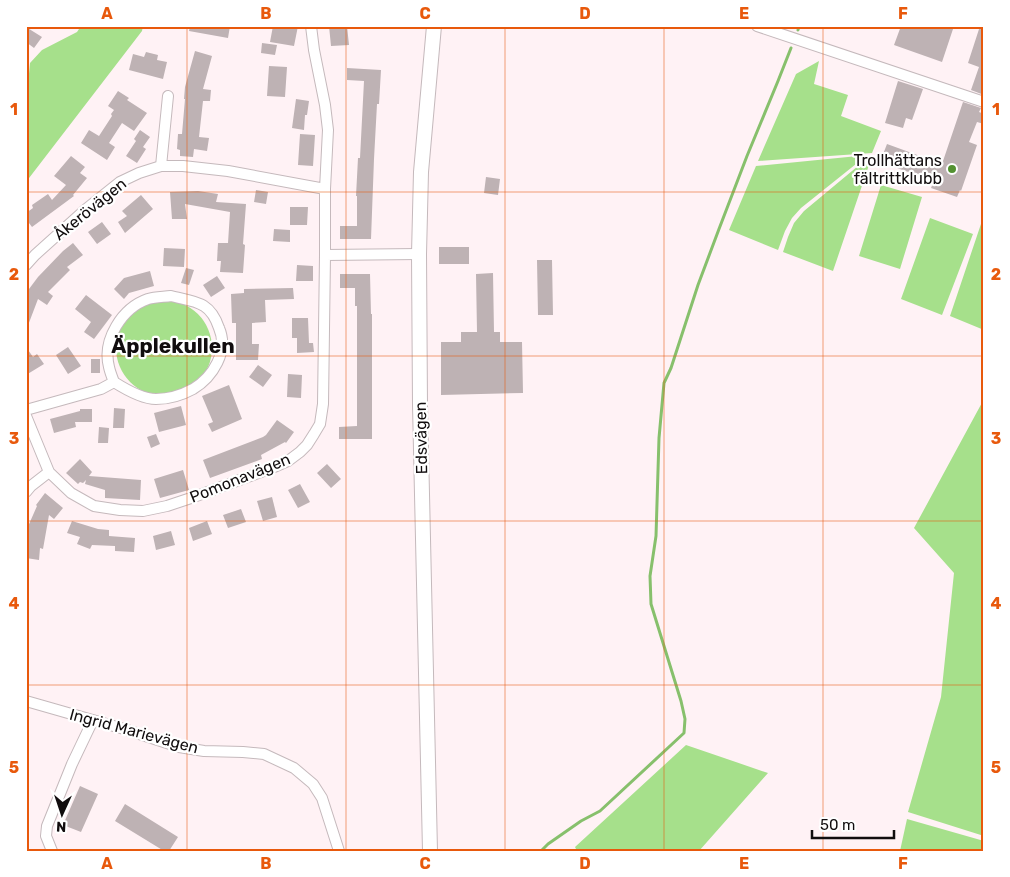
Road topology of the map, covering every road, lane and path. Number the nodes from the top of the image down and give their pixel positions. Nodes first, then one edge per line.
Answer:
1 (311, 26) edge
2 (434, 26) edge
3 (757, 26) edge
4 (168, 96) dead end
5 (984, 102) edge
6 (161, 166) junction
7 (325, 189) junction
8 (419, 254) junction
9 (325, 255) junction
10 (26, 265) edge
11 (114, 382) junction
12 (26, 410) edge
13 (26, 416) edge
14 (49, 472) junction
15 (26, 492) edge
16 (26, 700) edge
17 (93, 720) junction
18 (52, 851) edge
19 (338, 851) edge
20 (430, 851) edge

1 - 7 street, Pomonavägen
2 - 8 street, Edsvägen
3 - 5 street
4 - 6 street
6 - 7 street, Åkerövägen
6 - 10 street, Åkerövägen
7 - 9 street, Pomonavägen
8 - 9 street
8 - 20 street, Edsvägen
9 - 14 street, Pomonavägen
11 - 11 street
11 - 12 street
13 - 14 street, Pomonavägen
14 - 15 street
16 - 17 street, Ingrid Marievägen
17 - 18 street
17 - 19 street, Ingrid Marievägen

